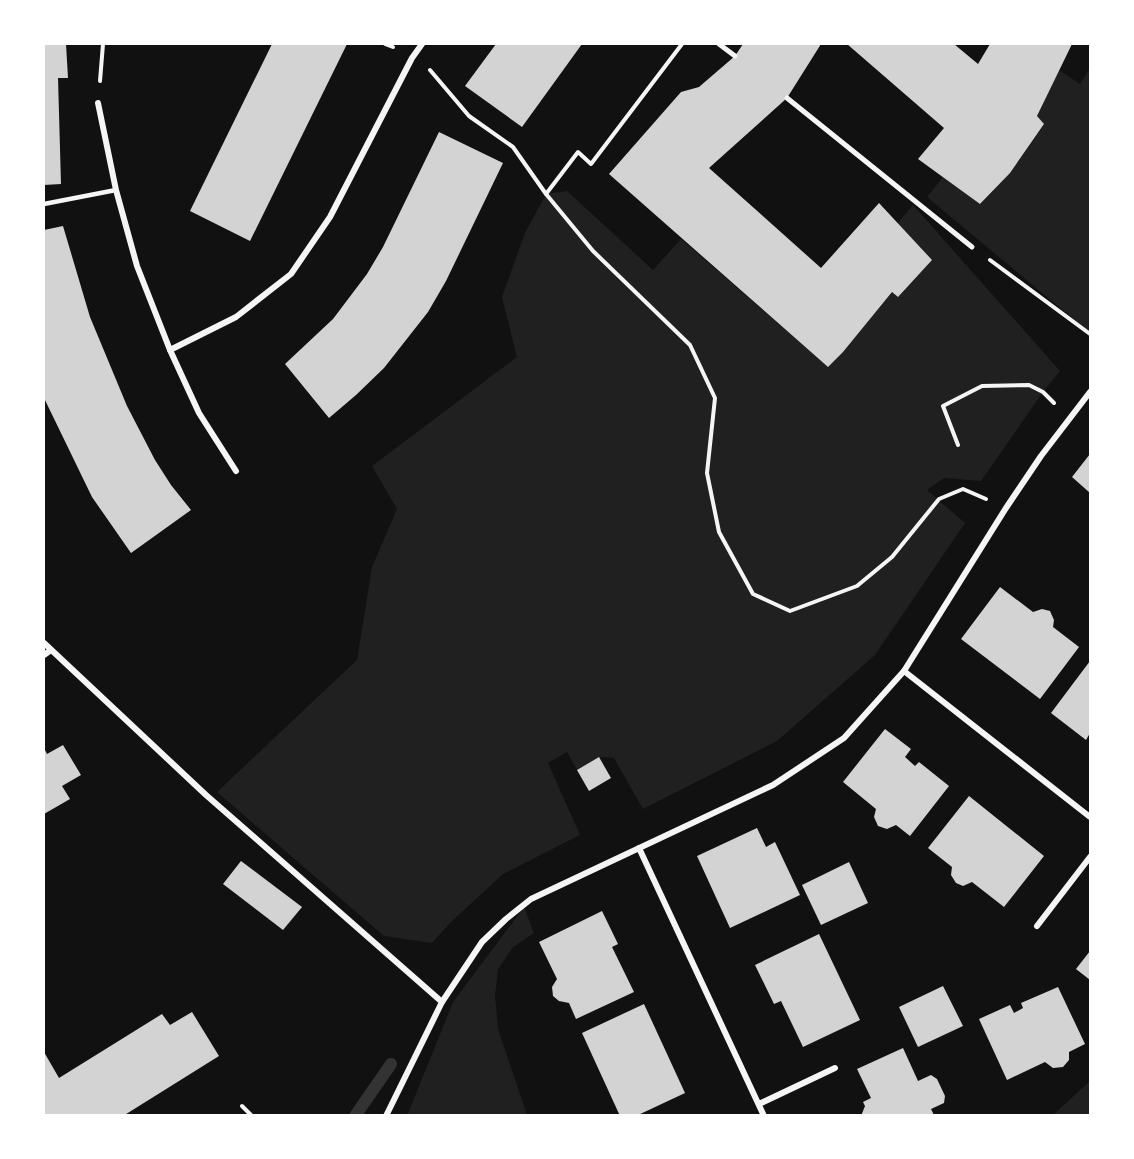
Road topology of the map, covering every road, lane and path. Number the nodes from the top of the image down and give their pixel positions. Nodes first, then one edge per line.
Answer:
1 (103, 44) edge
2 (422, 44) edge
3 (682, 44) edge
4 (719, 44) edge
5 (735, 57) dead end
6 (412, 58) junction
7 (787, 98) dead end
8 (98, 103) joint
9 (116, 190) junction
10 (546, 194) junction
11 (44, 204) edge
12 (972, 247) joint
13 (1090, 334) edge
14 (170, 350) junction
15 (1090, 392) edge
16 (1070, 418) junction
17 (958, 445) dead end
18 (236, 471) dead end
19 (1006, 508) junction
20 (44, 643) edge
21 (51, 650) junction
22 (44, 655) edge
23 (904, 671) junction
24 (1090, 817) edge
25 (639, 848) junction
26 (1090, 857) edge
27 (1036, 926) dead end
28 (442, 1002) junction
29 (835, 1068) dead end
30 (759, 1104) junction
31 (242, 1106) dead end
32 (252, 1116) edge
33 (386, 1116) edge
34 (764, 1116) edge

1 - 8 path
2 - 6 street
3 - 10 path
4 - 5 street
6 - 10 path
6 - 14 street
7 - 12 street
8 - 9 street
9 - 11 lane
9 - 14 street
10 - 19 path
12 - 13 path
14 - 18 street
15 - 16 street
16 - 17 path
16 - 19 street
19 - 23 street
20 - 21 street
21 - 22 street
21 - 28 street
23 - 24 street
23 - 25 street
25 - 28 street
25 - 30 street
26 - 27 street
28 - 33 street
29 - 30 street
30 - 34 street
31 - 32 path

